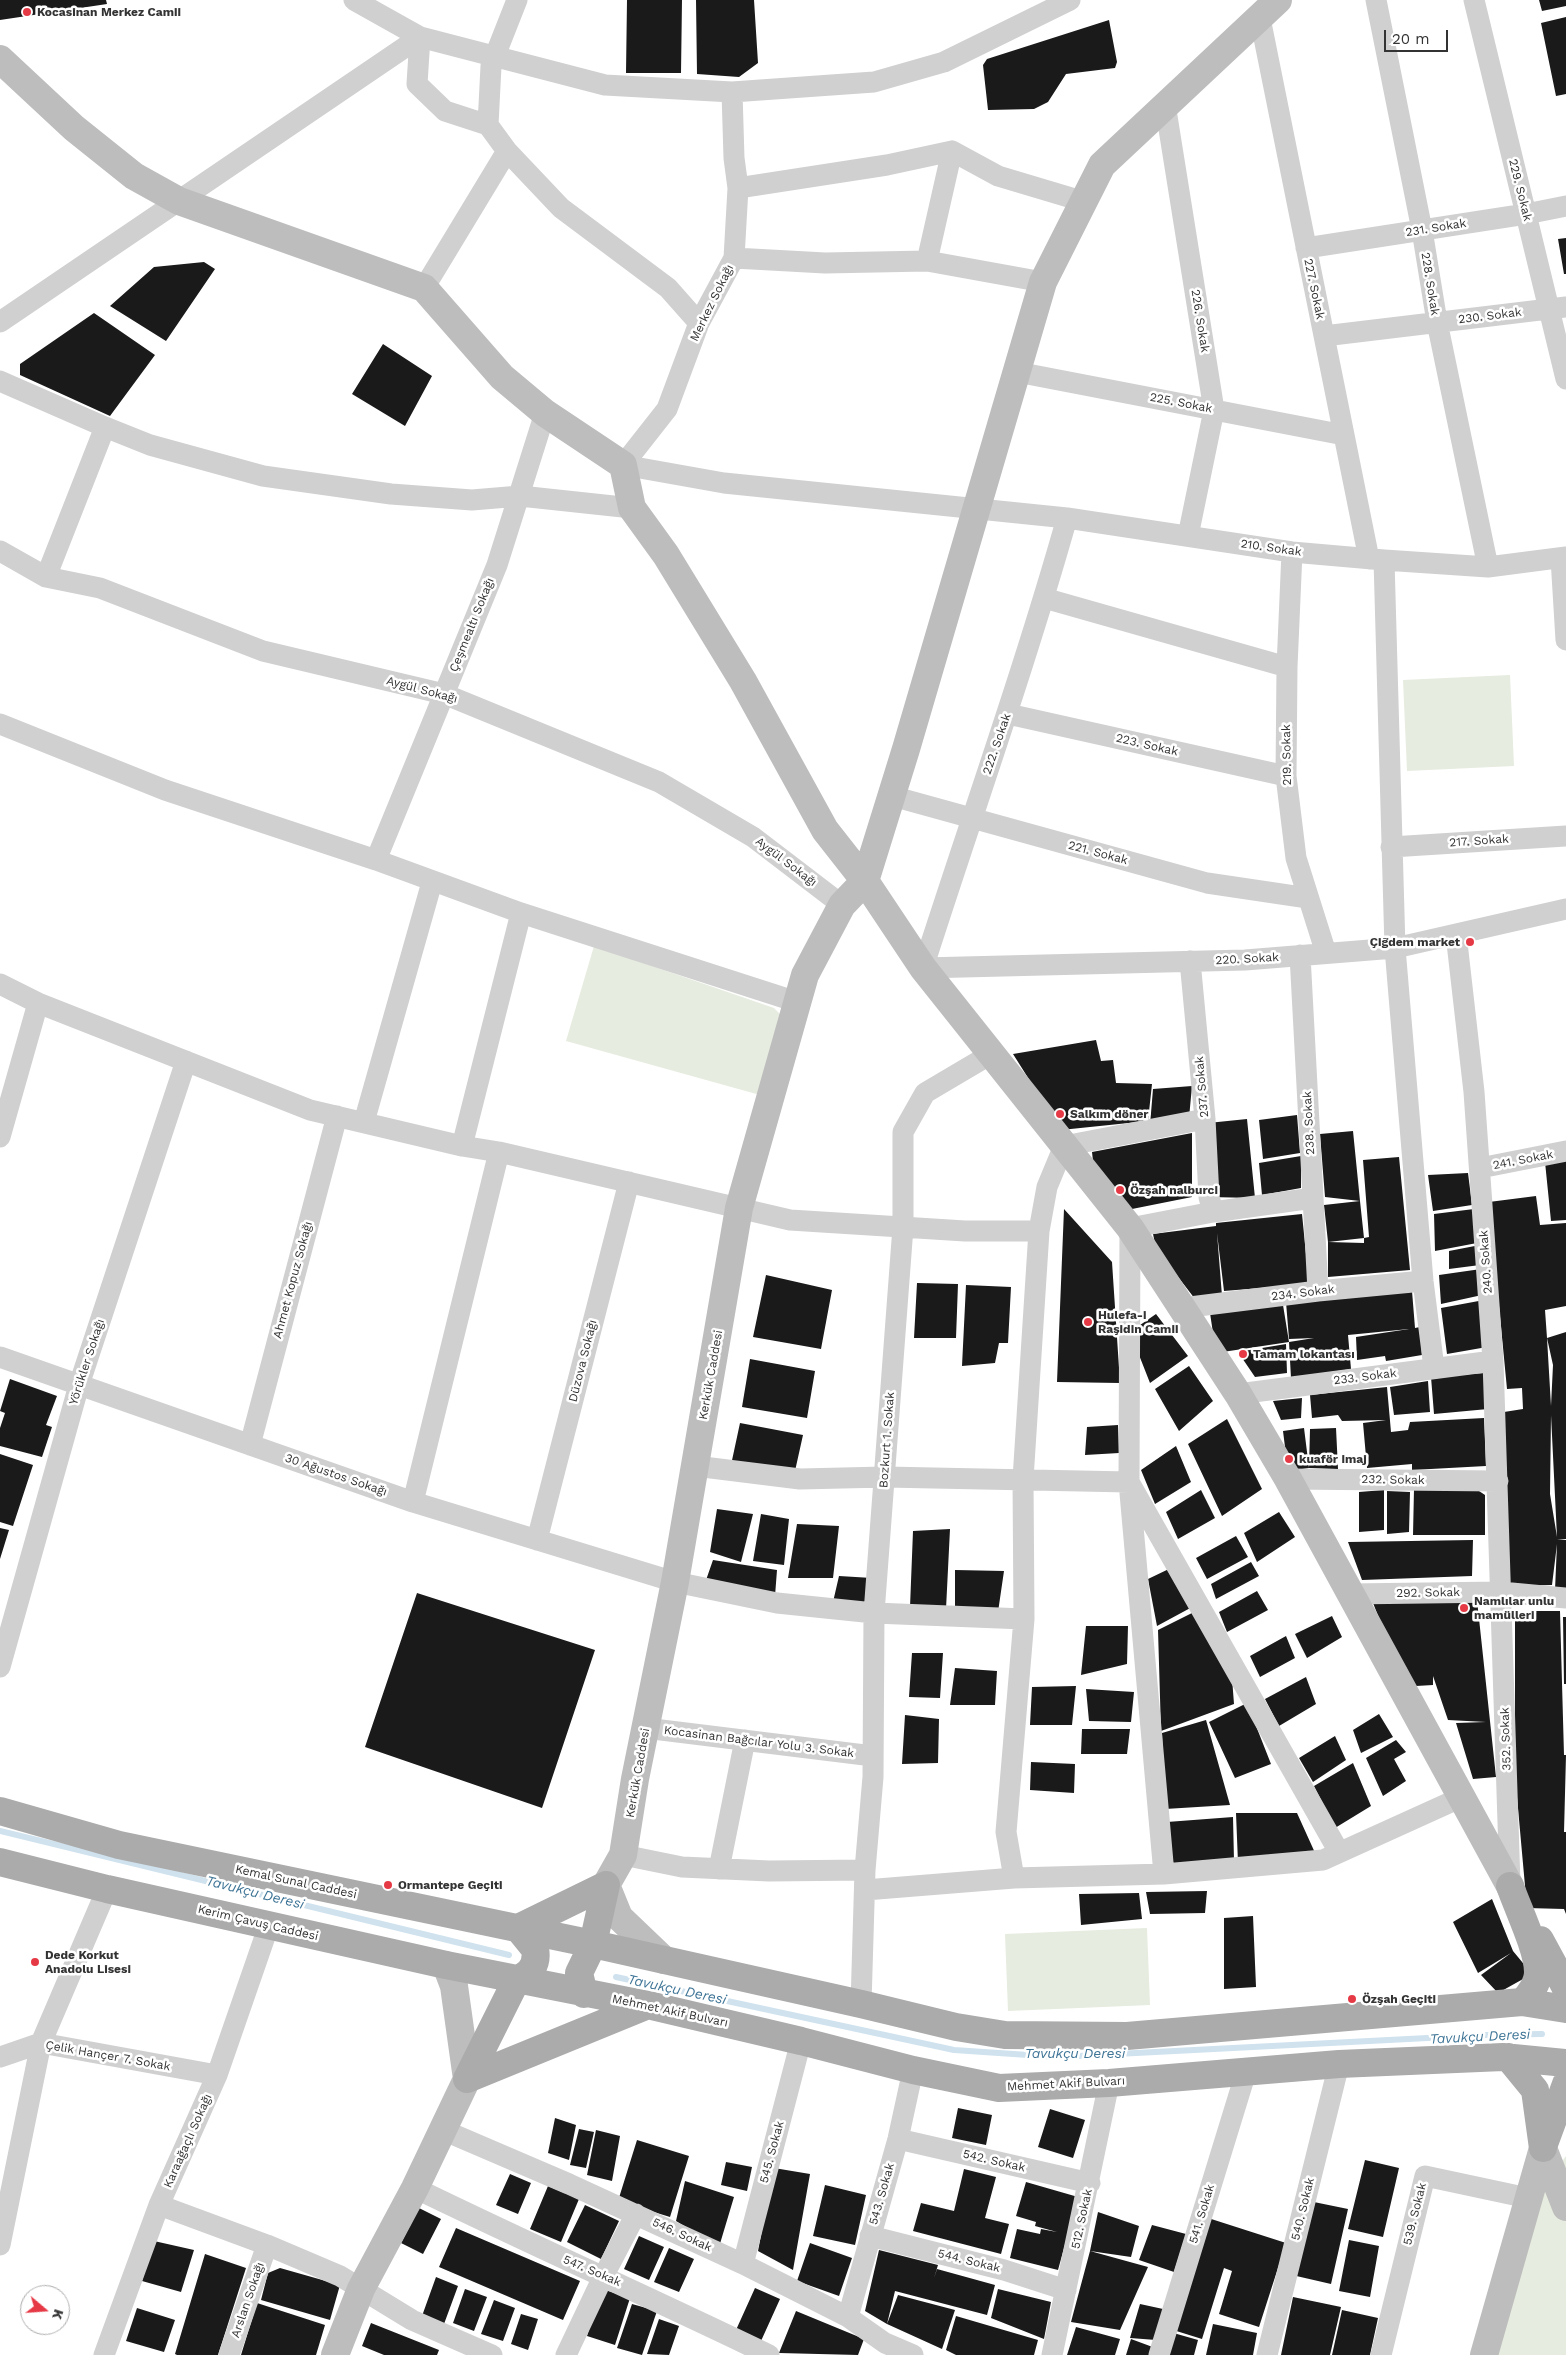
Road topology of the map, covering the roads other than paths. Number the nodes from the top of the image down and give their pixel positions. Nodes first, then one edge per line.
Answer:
1 (354, 0) edge
2 (517, 0) edge
3 (1070, 0) edge
4 (1376, 0) edge
5 (1474, 0) edge
6 (1269, 9) edge
7 (420, 37) junction
8 (495, 58) junction
9 (0, 59) edge
10 (732, 92) junction
11 (1165, 104) junction
12 (488, 125) junction
13 (507, 151) junction
14 (952, 151) junction
15 (738, 188) junction
16 (179, 201) junction
17 (1085, 202) junction
18 (1566, 206) edge
19 (1526, 214) junction
20 (1422, 230) junction
21 (1306, 248) junction
22 (734, 258) junction
23 (927, 261) junction
24 (1043, 282) junction
25 (424, 288) junction
26 (1558, 308) edge
27 (0, 322) edge
28 (1436, 322) junction
29 (699, 323) junction
30 (1324, 336) junction
31 (1017, 372) junction
32 (1566, 379) edge
33 (0, 381) edge
34 (1214, 410) junction
35 (545, 413) junction
36 (105, 427) junction
37 (1344, 435) junction
38 (623, 465) junction
39 (520, 496) junction
40 (632, 508) junction
41 (978, 508) junction
42 (1067, 518) junction
43 (1188, 536) junction
44 (0, 551) edge
45 (1292, 552) junction
46 (1563, 558) edge
47 (1376, 560) junction
48 (1488, 567) junction
49 (46, 577) junction
50 (1044, 598) junction
51 (1566, 640) edge
52 (1287, 667) junction
53 (444, 694) junction
54 (1008, 714) junction
55 (0, 724) edge
56 (1286, 776) junction
57 (892, 796) junction
58 (971, 819) junction
59 (1566, 836) edge
60 (1391, 847) junction
61 (376, 860) junction
62 (865, 881) junction
63 (432, 882) junction
64 (1308, 898) junction
65 (842, 905) junction
66 (1566, 909) edge
67 (521, 912) junction
68 (1456, 934) junction
69 (1394, 948) junction
70 (1326, 953) junction
71 (1300, 956) junction
72 (1190, 961) junction
73 (923, 968) junction
74 (0, 984) edge
75 (797, 1002) junction
76 (38, 1003) junction
77 (991, 1054) junction
78 (186, 1061) junction
79 (337, 1116) junction
80 (1205, 1119) junction
81 (364, 1122) junction
82 (0, 1137) edge
83 (462, 1146) junction
84 (1064, 1146) junction
85 (1566, 1151) edge
86 (499, 1152) junction
87 (1480, 1168) junction
88 (629, 1182) junction
89 (1313, 1198) junction
90 (740, 1208) junction
91 (1213, 1212) junction
92 (903, 1227) junction
93 (1130, 1228) junction
94 (1038, 1231) junction
95 (1423, 1281) junction
96 (1318, 1291) junction
97 (1182, 1308) junction
98 (0, 1357) edge
99 (1493, 1361) junction
100 (1434, 1368) junction
101 (79, 1385) junction
102 (1238, 1394) junction
103 (250, 1445) junction
104 (695, 1466) junction
105 (884, 1477) junction
106 (1023, 1479) junction
107 (1288, 1479) junction
108 (1498, 1481) junction
109 (1129, 1482) junction
110 (413, 1502) junction
111 (537, 1540) junction
112 (675, 1582) junction
113 (1501, 1592) junction
114 (1350, 1594) junction
115 (1566, 1598) edge
116 (874, 1613) junction
117 (1024, 1619) junction
118 (0, 1667) edge
119 (646, 1728) junction
120 (745, 1740) junction
121 (873, 1756) junction
122 (1462, 1797) junction
123 (0, 1811) edge
124 (1339, 1852) junction
125 (623, 1855) junction
126 (0, 1862) edge
127 (719, 1869) junction
128 (1164, 1874) junction
129 (1014, 1878) junction
130 (865, 1880) junction
131 (606, 1885) junction
132 (1510, 1886) junction
133 (107, 1889) junction
134 (269, 1925) junction
135 (518, 1928) junction
136 (593, 1944) junction
137 (664, 1960) junction
138 (446, 1965) junction
139 (517, 1979) junction
140 (1566, 1988) edge
141 (584, 1994) junction
142 (1522, 2002) junction
143 (861, 2004) junction
144 (648, 2005) junction
145 (1566, 2009) edge
146 (801, 2041) junction
147 (41, 2043) junction
148 (0, 2057) edge
149 (1508, 2057) junction
150 (1566, 2063) edge
151 (1339, 2064) junction
152 (913, 2070) junction
153 (1246, 2072) junction
154 (217, 2075) junction
155 (466, 2080) junction
156 (1109, 2083) junction
157 (1566, 2084) edge
158 (1566, 2125) edge
159 (443, 2130) junction
160 (898, 2139) junction
161 (1543, 2148) junction
162 (1090, 2184) junction
163 (415, 2188) junction
164 (1528, 2198) junction
165 (158, 2205) junction
166 (1566, 2207) edge
167 (636, 2214) junction
168 (870, 2236) junction
169 (267, 2245) junction
170 (0, 2246) edge
171 (743, 2264) junction
172 (603, 2277) junction
173 (361, 2289) junction
174 (1066, 2290) junction
175 (848, 2317) junction
176 (882, 2349) edge
177 (104, 2355) edge
178 (229, 2355) edge
179 (335, 2355) edge
180 (492, 2355) edge
181 (566, 2355) edge
182 (768, 2355) edge
183 (913, 2355) edge
184 (1052, 2355) edge
185 (1159, 2355) edge
186 (1267, 2355) edge
187 (1381, 2355) edge
188 (1484, 2355) edge

1 - 7 street
2 - 8 street
3 - 10 street
4 - 20 street, 228. Sokak
5 - 19 street, 229. Sokak
6 - 11 street
6 - 21 street, 227. Sokak
7 - 8 street
7 - 12 street
7 - 16 street
8 - 10 street
8 - 12 street
9 - 16 street
10 - 15 street, Merkez Sokağı
11 - 17 street
11 - 34 street, 226. Sokak
12 - 13 street
13 - 25 street
13 - 29 street
14 - 15 street
14 - 17 street
14 - 23 street
15 - 22 street, Merkez Sokağı
16 - 25 street
16 - 27 street
17 - 24 street
18 - 19 street, 231. Sokak
19 - 20 street, 231. Sokak
19 - 26 street, 229. Sokak
20 - 21 street, 231. Sokak
20 - 28 street, 228. Sokak
21 - 30 street, 227. Sokak
22 - 23 street
22 - 29 street, Merkez Sokağı
23 - 24 street
24 - 31 street
25 - 35 street
26 - 28 street, 230. Sokak
26 - 32 street, 229. Sokak
28 - 30 street, 230. Sokak
28 - 48 street, 228. Sokak
29 - 38 street, Merkez Sokağı
30 - 37 street, 227. Sokak
31 - 34 street, 225. Sokak
31 - 41 street
33 - 36 street
34 - 37 street, 225. Sokak
34 - 43 street, 226. Sokak
35 - 38 street
35 - 39 street, Çeşmealtı Sokağı
36 - 39 street
36 - 49 street
37 - 47 street, 227. Sokak
38 - 40 street
38 - 41 street, 210. Sokak
39 - 40 street
39 - 53 street, Çeşmealtı Sokağı
40 - 62 street
41 - 42 street, 210. Sokak
41 - 57 street
42 - 43 street, 210. Sokak
42 - 50 street, 222. Sokak
43 - 45 street, 210. Sokak
44 - 49 street, Aygül Sokağı
45 - 47 street, 210. Sokak
45 - 52 street, 219. Sokak
46 - 48 street, 210. Sokak
46 - 51 street
47 - 48 street, 210. Sokak
47 - 60 street, 227. Sokak
49 - 53 street, Aygül Sokağı
50 - 52 street
50 - 54 street, 222. Sokak
52 - 56 street, 219. Sokak
53 - 61 street, Çeşmealtı Sokağı
53 - 65 street, Aygül Sokağı
54 - 56 street, 223. Sokak
54 - 58 street, 222. Sokak
55 - 61 street
56 - 64 street, 219. Sokak
57 - 58 street, 221. Sokak
57 - 62 street
58 - 64 street, 221. Sokak
58 - 73 street, 222. Sokak
59 - 60 street, 217. Sokak
60 - 69 street, 227. Sokak
61 - 63 street
62 - 65 street, Kerkük Caddesi
62 - 73 street
63 - 67 street
63 - 81 street
64 - 70 street, 219. Sokak
65 - 75 street, Kerkük Caddesi
66 - 68 street, 220. Sokak
67 - 75 street
67 - 83 street
68 - 69 street, 220. Sokak
68 - 87 street, 240. Sokak
69 - 70 street, 220. Sokak
69 - 95 street, 227. Sokak
70 - 71 street, 220. Sokak
71 - 72 street, 220. Sokak
71 - 89 street, 238. Sokak
72 - 73 street, 220. Sokak
72 - 80 street, 237. Sokak
73 - 77 street
74 - 76 street
75 - 90 street, Kerkük Caddesi
76 - 78 street
76 - 82 street
77 - 84 street
77 - 92 street, Bozkurt 1. Sokak
78 - 79 street
78 - 101 street, Yörükler Sokağı
79 - 81 street
79 - 103 street, Ahmet Kopuz Sokağı
80 - 84 street
80 - 91 street, 237. Sokak
81 - 83 street
83 - 86 street
84 - 93 street
84 - 94 street
85 - 87 street, 241. Sokak
86 - 88 street
86 - 110 street
87 - 99 street, 240. Sokak
88 - 90 street
88 - 111 street, Düzova Sokağı
89 - 91 street
89 - 96 street, 238. Sokak
90 - 92 street
90 - 104 street, Kerkük Caddesi
91 - 93 street
92 - 94 street
92 - 105 street, Bozkurt 1. Sokak
93 - 97 street
93 - 109 street
94 - 106 street
95 - 96 street, 234. Sokak
95 - 100 street, 227. Sokak
96 - 97 street, 234. Sokak
97 - 102 street
98 - 101 street, 30 Ağustos Sokağı
99 - 100 street, 233. Sokak
99 - 108 street, 240. Sokak
100 - 102 street, 233. Sokak
101 - 103 street, 30 Ağustos Sokağı
101 - 118 street, Yörükler Sokağı
102 - 107 street
103 - 110 street, 30 Ağustos Sokağı
104 - 105 street
104 - 112 street, Kerkük Caddesi
105 - 106 street
105 - 116 street, Bozkurt 1. Sokak
106 - 109 street
106 - 117 street
107 - 108 street, 232. Sokak
107 - 114 street
108 - 113 street, 240. Sokak
109 - 124 street
109 - 128 street
110 - 111 street, 30 Ağustos Sokağı
111 - 112 street, 30 Ağustos Sokağı
112 - 116 street, 30 Ağustos Sokağı
112 - 119 street, Kerkük Caddesi
113 - 114 street, 292. Sokak
113 - 115 street, 292. Sokak
113 - 132 street, 352. Sokak
114 - 122 street
116 - 117 street, 30 Ağustos Sokağı
116 - 121 street, Bozkurt 1. Sokak
117 - 129 street
119 - 120 street, Kocasinan Bağcılar Yolu 3. Sokak
119 - 125 street, Kerkük Caddesi
120 - 121 street, Kocasinan Bağcılar Yolu 3. Sokak
120 - 127 street
121 - 130 street, Bozkurt 1. Sokak
122 - 124 street
122 - 132 street
123 - 135 main road, Kemal Sunal Caddesi
124 - 128 street
125 - 127 street
125 - 131 street, Kerkük Caddesi
126 - 133 main road, Kerim Çavuş Caddesi
127 - 130 street
128 - 129 street
129 - 130 street
130 - 143 street, Bozkurt 1. Sokak
131 - 135 main road
131 - 136 main road
131 - 137 street
132 - 140 main road
132 - 142 main road
133 - 134 main road, Kerim Çavuş Caddesi
133 - 147 street
134 - 138 main road, Kerim Çavuş Caddesi
134 - 154 street, Karaağaçlı Sokağı
135 - 136 main road, Kemal Sunal Caddesi
135 - 139 main road
136 - 137 main road
136 - 141 main road
137 - 143 main road
138 - 139 main road, Kerim Çavuş Caddesi
138 - 155 street
139 - 141 main road, Mehmet Akif Bulvarı
139 - 155 main road
141 - 144 main road, Mehmet Akif Bulvarı
142 - 143 main road
142 - 145 main road
144 - 146 main road, Mehmet Akif Bulvarı
144 - 155 main road
146 - 152 main road, Mehmet Akif Bulvarı
146 - 171 street, 545. Sokak
147 - 148 street, Çelik Hançer 7. Sokak
147 - 154 street, Çelik Hançer 7. Sokak
147 - 170 street
149 - 150 main road, Mehmet Akif Bulvarı
149 - 151 main road, Mehmet Akif Bulvarı
149 - 161 main road
151 - 153 main road, Mehmet Akif Bulvarı
151 - 186 street, 540. Sokak
152 - 156 main road, Mehmet Akif Bulvarı
152 - 160 street, 543. Sokak
153 - 156 main road, Mehmet Akif Bulvarı
153 - 185 street, 541. Sokak
154 - 165 street, Karaağaçlı Sokağı
155 - 159 street
156 - 162 street, 512. Sokak
157 - 161 main road
158 - 161 main road
159 - 163 street
159 - 167 street, 546. Sokak
160 - 162 street, 542. Sokak
160 - 168 street, 543. Sokak
161 - 164 street
161 - 166 street
162 - 174 street, 512. Sokak
163 - 172 street, 547. Sokak
163 - 173 street
164 - 187 street, 539. Sokak
164 - 188 street
165 - 169 street
165 - 177 street, Karaağaçlı Sokağı
167 - 171 street, 546. Sokak
167 - 172 street
168 - 174 street, 544. Sokak
168 - 175 street, 543. Sokak
169 - 173 street
169 - 178 street, Arslan Sokağı
171 - 175 street, 546. Sokak
172 - 181 street
172 - 182 street, 547. Sokak
173 - 179 street
173 - 180 street
174 - 184 street, 512. Sokak
175 - 176 street, 546. Sokak
176 - 183 street, 546. Sokak

